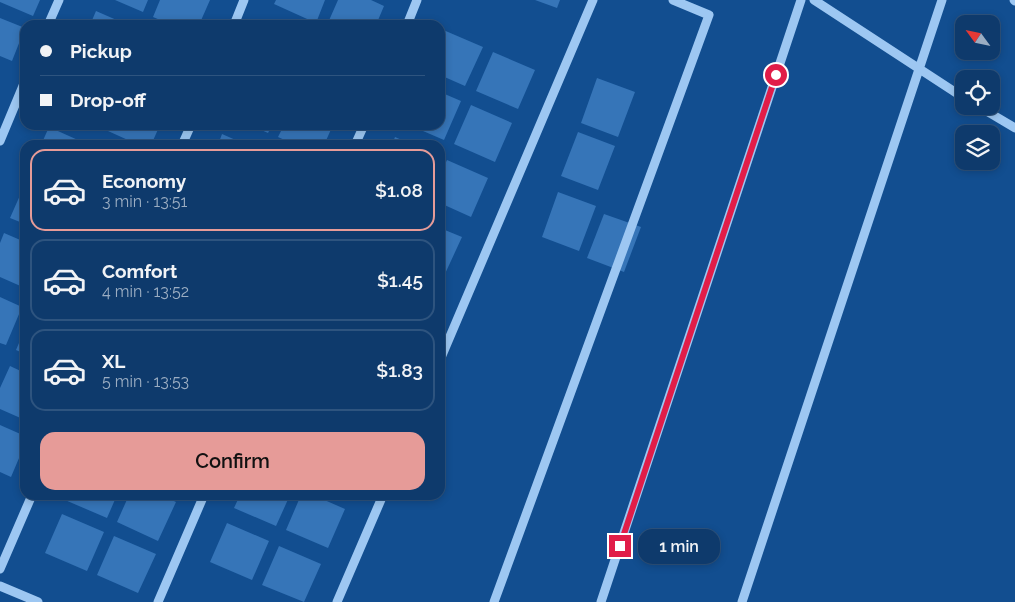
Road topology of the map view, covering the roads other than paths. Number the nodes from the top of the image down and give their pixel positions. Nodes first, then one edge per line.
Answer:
1 (59, 0) edge
2 (244, 0) edge
3 (417, 0) edge
4 (593, 0) edge
5 (673, 0) edge
6 (801, 0) edge
7 (814, 0) edge
8 (942, 0) edge
9 (50, 20) edge
10 (236, 20) edge
11 (409, 20) edge
12 (919, 68) junction
13 (955, 92) edge
14 (20, 93) edge
15 (993, 115) edge
16 (1015, 128) edge
17 (0, 141) edge
18 (445, 348) edge
19 (30, 500) edge
20 (202, 500) edge
21 (381, 500) edge
22 (0, 569) edge
23 (0, 586) edge
24 (38, 602) edge
25 (158, 602) edge
26 (338, 602) edge
27 (494, 602) edge
28 (601, 602) edge
29 (742, 602) edge

1 - 9 street
2 - 10 street
3 - 11 street
4 - 18 street
5 - 27 street
6 - 28 street
7 - 12 street
8 - 12 street
12 - 13 street
12 - 29 street
14 - 17 street
15 - 16 street
19 - 22 street
20 - 25 street
21 - 26 street
23 - 24 street

